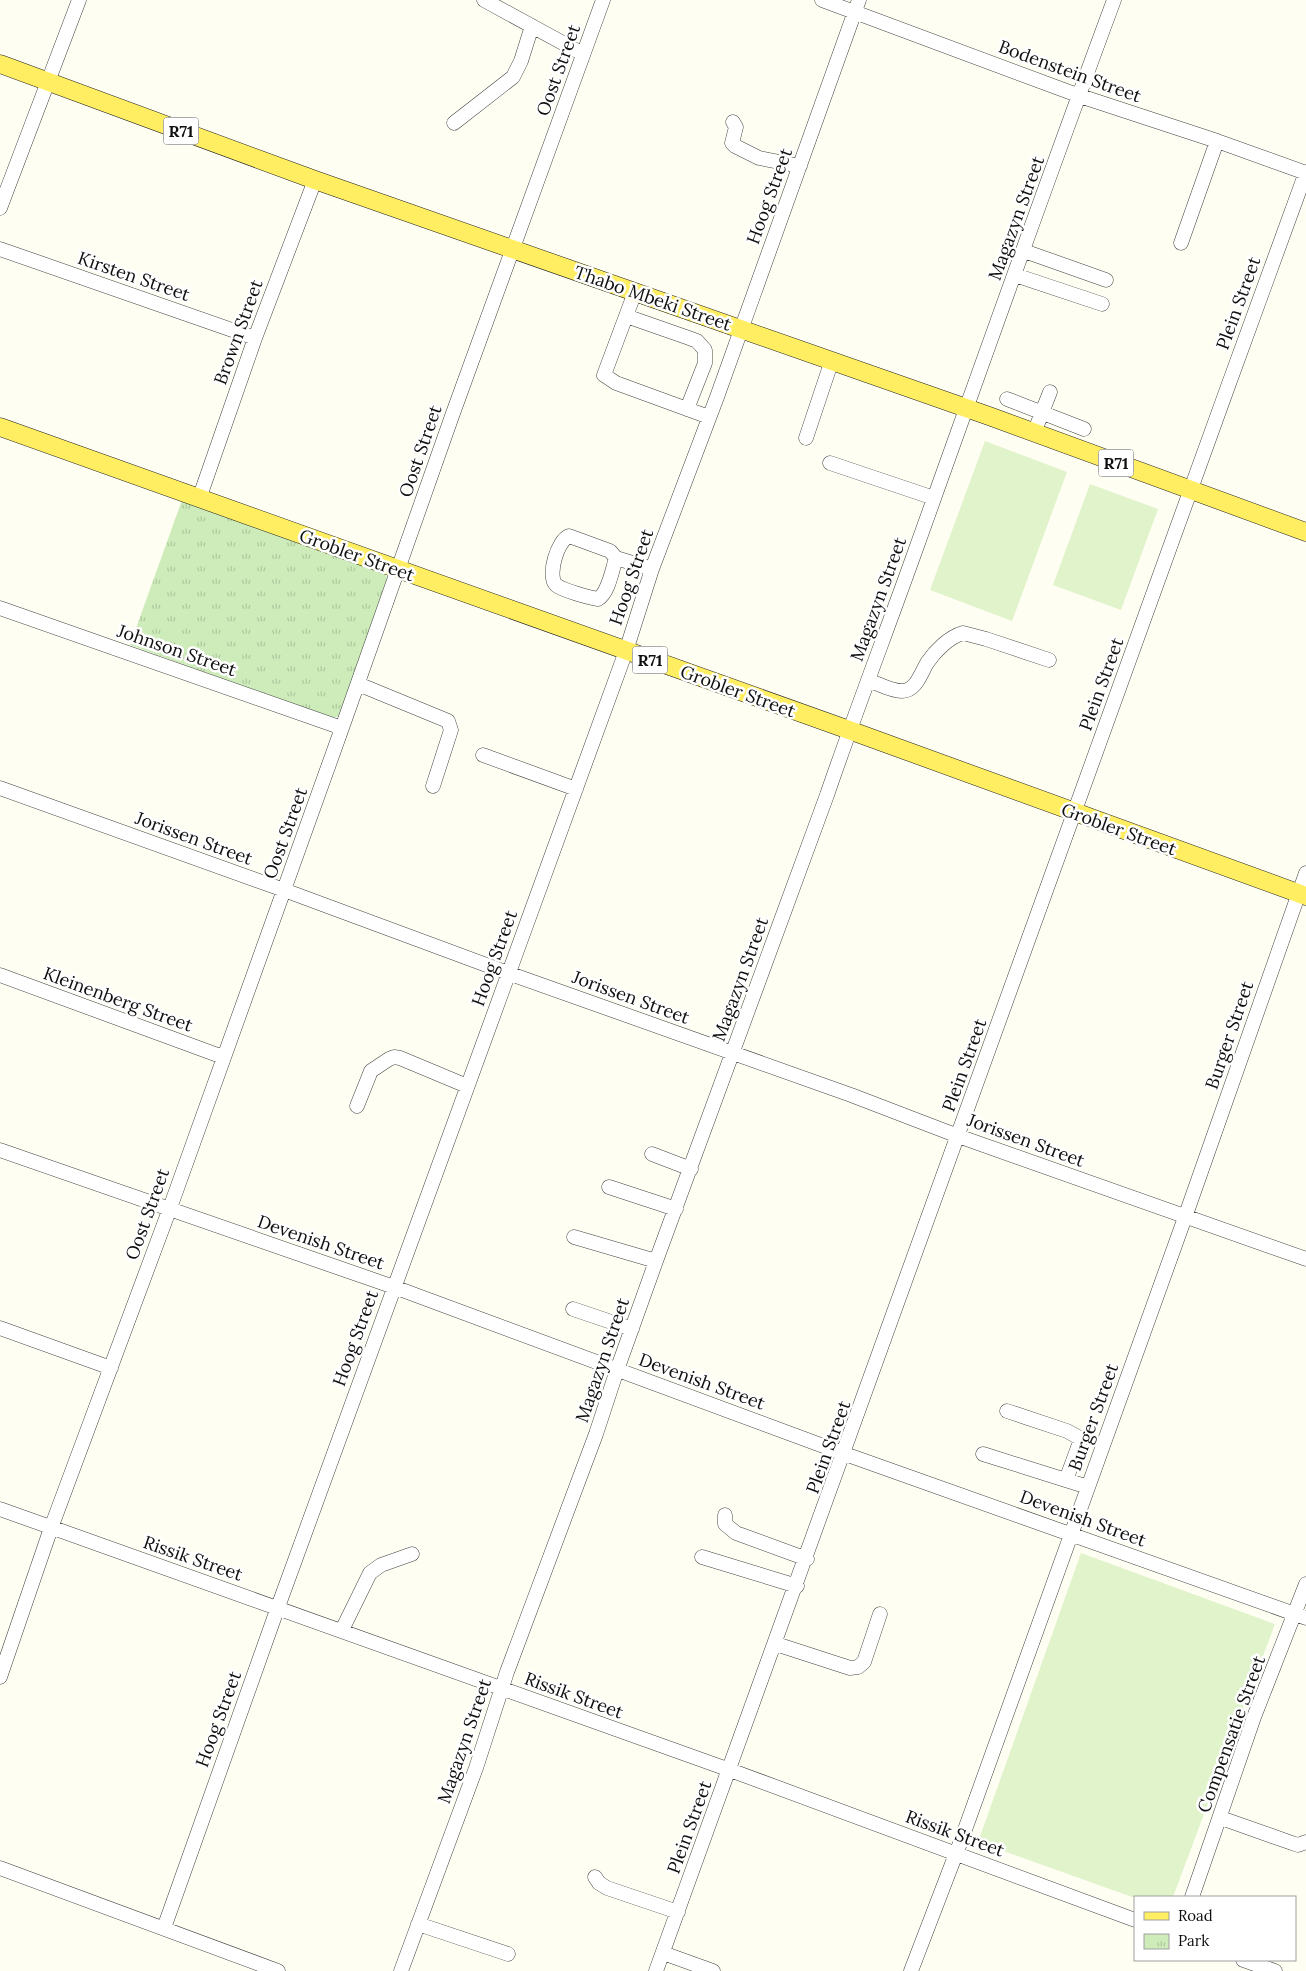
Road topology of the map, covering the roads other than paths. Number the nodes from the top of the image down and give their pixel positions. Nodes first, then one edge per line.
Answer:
1 (80, 0) edge
2 (484, 0) edge
3 (603, 0) edge
4 (822, 0) edge
5 (1114, 0) edge
6 (857, 6) edge
7 (532, 26) junction
8 (583, 54) junction
9 (0, 64) edge
10 (47, 82) junction
11 (1080, 96) junction
12 (734, 122) dead end
13 (454, 123) dead end
14 (1217, 141) junction
15 (800, 166) junction
16 (1306, 173) edge
17 (315, 180) junction
18 (0, 208) edge
19 (1181, 243) dead end
20 (0, 249) edge
21 (513, 249) junction
22 (1024, 250) junction
23 (1014, 275) junction
24 (1106, 280) dead end
25 (635, 292) junction
26 (1102, 304) dead end
27 (626, 316) junction
28 (740, 329) junction
29 (255, 338) junction
30 (832, 360) junction
31 (1050, 392) dead end
32 (1007, 399) dead end
33 (966, 408) junction
34 (687, 409) junction
35 (1042, 412) junction
36 (709, 418) junction
37 (0, 427) edge
38 (1084, 429) dead end
39 (1034, 433) junction
40 (806, 438) dead end
41 (830, 463) dead end
42 (1190, 490) junction
43 (934, 498) junction
44 (199, 499) junction
45 (1306, 532) edge
46 (616, 558) junction
47 (652, 569) junction
48 (398, 570) junction
49 (0, 608) edge
50 (626, 651) junction
51 (1049, 660) dead end
52 (868, 680) junction
53 (358, 684) junction
54 (342, 728) junction
55 (849, 730) junction
56 (483, 755) dead end
57 (433, 786) dead end
58 (0, 788) edge
59 (576, 789) junction
60 (1074, 813) junction
61 (1306, 873) edge
62 (284, 890) junction
63 (1303, 895) edge
64 (508, 973) junction
65 (0, 975) edge
66 (733, 1053) junction
67 (223, 1057) junction
68 (467, 1086) junction
69 (357, 1106) dead end
70 (958, 1136) junction
71 (0, 1150) edge
72 (652, 1154) dead end
73 (691, 1169) junction
74 (608, 1187) dead end
75 (170, 1208) junction
76 (676, 1209) junction
77 (1185, 1216) junction
78 (574, 1237) dead end
79 (1306, 1259) edge
80 (656, 1261) junction
81 (394, 1287) junction
82 (573, 1309) dead end
83 (0, 1328) edge
84 (632, 1330) junction
85 (111, 1368) junction
86 (617, 1370) junction
87 (1007, 1411) dead end
88 (845, 1454) junction
89 (983, 1454) dead end
90 (1066, 1480) junction
91 (1088, 1487) junction
92 (0, 1508) edge
93 (725, 1515) dead end
94 (52, 1528) junction
95 (1070, 1534) junction
96 (412, 1554) dead end
97 (702, 1557) dead end
98 (807, 1559) junction
99 (1306, 1584) edge
100 (797, 1586) junction
101 (278, 1607) junction
102 (880, 1614) dead end
103 (1301, 1616) edge
104 (342, 1630) junction
105 (776, 1644) junction
106 (0, 1677) edge
107 (502, 1688) junction
108 (730, 1770) junction
109 (1220, 1818) junction
110 (1306, 1842) edge
111 (955, 1852) junction
112 (0, 1868) edge
113 (596, 1876) dead end
114 (1195, 1896) edge
115 (678, 1912) junction
116 (1134, 1920) edge
117 (418, 1924) junction
118 (164, 1928) junction
119 (663, 1953) junction
120 (508, 1954) dead end
121 (1246, 1961) edge
122 (278, 1971) edge
123 (401, 1971) edge
124 (656, 1971) edge
125 (713, 1971) edge
126 (911, 1971) edge
127 (1274, 1971) edge

1 - 10 street
2 - 7 street
3 - 8 street, Oost Street
4 - 6 street, Bodenstein Street
5 - 11 street, Magazyn Street
6 - 11 street, Bodenstein Street
6 - 15 street, Hoog Street
7 - 8 street
7 - 13 street
8 - 21 street, Oost Street
9 - 10 main road, Thabo Mbeki Street / R71
10 - 17 main road, Thabo Mbeki Street / R71
10 - 18 street
11 - 14 street, Bodenstein Street
11 - 22 street, Magazyn Street
12 - 15 street
14 - 16 street, Bodenstein Street
14 - 19 street
15 - 28 street, Hoog Street
16 - 42 street, Plein Street
17 - 21 main road, Thabo Mbeki Street / R71
17 - 29 street, Brown Street
20 - 29 street, Kirsten Street
21 - 25 main road, Thabo Mbeki Street / R71
21 - 48 street, Oost Street
22 - 23 street, Magazyn Street
22 - 24 street
23 - 26 street
23 - 33 street, Magazyn Street
25 - 27 street
25 - 28 main road, Thabo Mbeki Street / R71
27 - 34 street
27 - 34 street
28 - 30 main road, Thabo Mbeki Street / R71
28 - 36 street, Hoog Street
29 - 44 street, Brown Street
30 - 33 main road, Thabo Mbeki Street / R71
30 - 40 street
31 - 35 street
32 - 35 street
33 - 39 main road, Thabo Mbeki Street / R71
33 - 43 street, Magazyn Street
34 - 36 street
35 - 38 street
35 - 39 street
36 - 47 street, Hoog Street
37 - 44 main road, Grobler Street / R71
39 - 42 main road, Thabo Mbeki Street / R71
41 - 43 street
42 - 45 main road, Thabo Mbeki Street / R71
42 - 60 street, Plein Street
43 - 52 street, Magazyn Street
44 - 48 main road, Grobler Street / R71
46 - 46 street
46 - 47 street
47 - 50 street, Hoog Street
48 - 50 main road, Grobler Street / R71
48 - 53 street, Oost Street
49 - 54 street, Johnson Street
50 - 55 main road, Grobler Street / R71
50 - 59 street, Hoog Street
51 - 52 street
52 - 55 street, Magazyn Street
53 - 54 street, Oost Street
53 - 57 street
54 - 62 street, Oost Street
55 - 60 main road, Grobler Street / R71
55 - 66 street, Magazyn Street
56 - 59 street
58 - 62 street, Jorissen Street
59 - 64 street, Hoog Street
60 - 63 main road, Grobler Street / R71
60 - 70 street, Plein Street
61 - 63 street, Burger Street
62 - 64 street, Jorissen Street
62 - 67 street, Oost Street
63 - 77 street, Burger Street
64 - 66 street, Jorissen Street
64 - 68 street, Hoog Street
65 - 67 street, Kleinenberg Street
66 - 70 street, Jorissen Street
66 - 73 street, Magazyn Street
67 - 75 street, Oost Street
68 - 69 street
68 - 81 street, Hoog Street
70 - 77 street, Jorissen Street
70 - 88 street, Plein Street
71 - 75 street, Devenish Street
72 - 73 street
73 - 76 street, Magazyn Street
74 - 76 street
75 - 81 street, Devenish Street
75 - 85 street, Oost Street
76 - 80 street, Magazyn Street
77 - 79 street, Jorissen Street
77 - 91 street, Burger Street
78 - 80 street
80 - 84 street, Magazyn Street
81 - 86 street, Devenish Street
81 - 101 street, Hoog Street
82 - 84 street
83 - 85 street
84 - 86 street, Magazyn Street
85 - 94 street, Oost Street
86 - 88 street, Devenish Street
86 - 107 street, Magazyn Street
87 - 90 street
88 - 95 street, Devenish Street
88 - 98 street, Plein Street
89 - 90 street
90 - 91 street
91 - 95 street, Burger Street
92 - 94 street, Rissik Street
93 - 98 street
94 - 101 street, Rissik Street
94 - 106 street, Oost Street
95 - 103 street, Devenish Street
95 - 111 street, Burger Street
96 - 104 street
97 - 100 street
98 - 100 street, Plein Street
99 - 103 street, Compensatie Street
100 - 105 street, Plein Street
101 - 104 street, Rissik Street
101 - 118 street, Hoog Street
102 - 105 street
103 - 109 street, Compensatie Street
104 - 107 street, Rissik Street
105 - 108 street, Plein Street
107 - 108 street, Rissik Street
107 - 117 street, Magazyn Street
108 - 111 street, Rissik Street
108 - 115 street, Plein Street
109 - 110 street
109 - 114 street, Compensatie Street
111 - 116 street, Rissik Street
111 - 126 street, Burger Street
112 - 118 street
113 - 115 street
115 - 119 street, Plein Street
117 - 120 street
117 - 123 street, Magazyn Street
118 - 122 street
119 - 124 street, Plein Street
119 - 125 street
121 - 127 street

